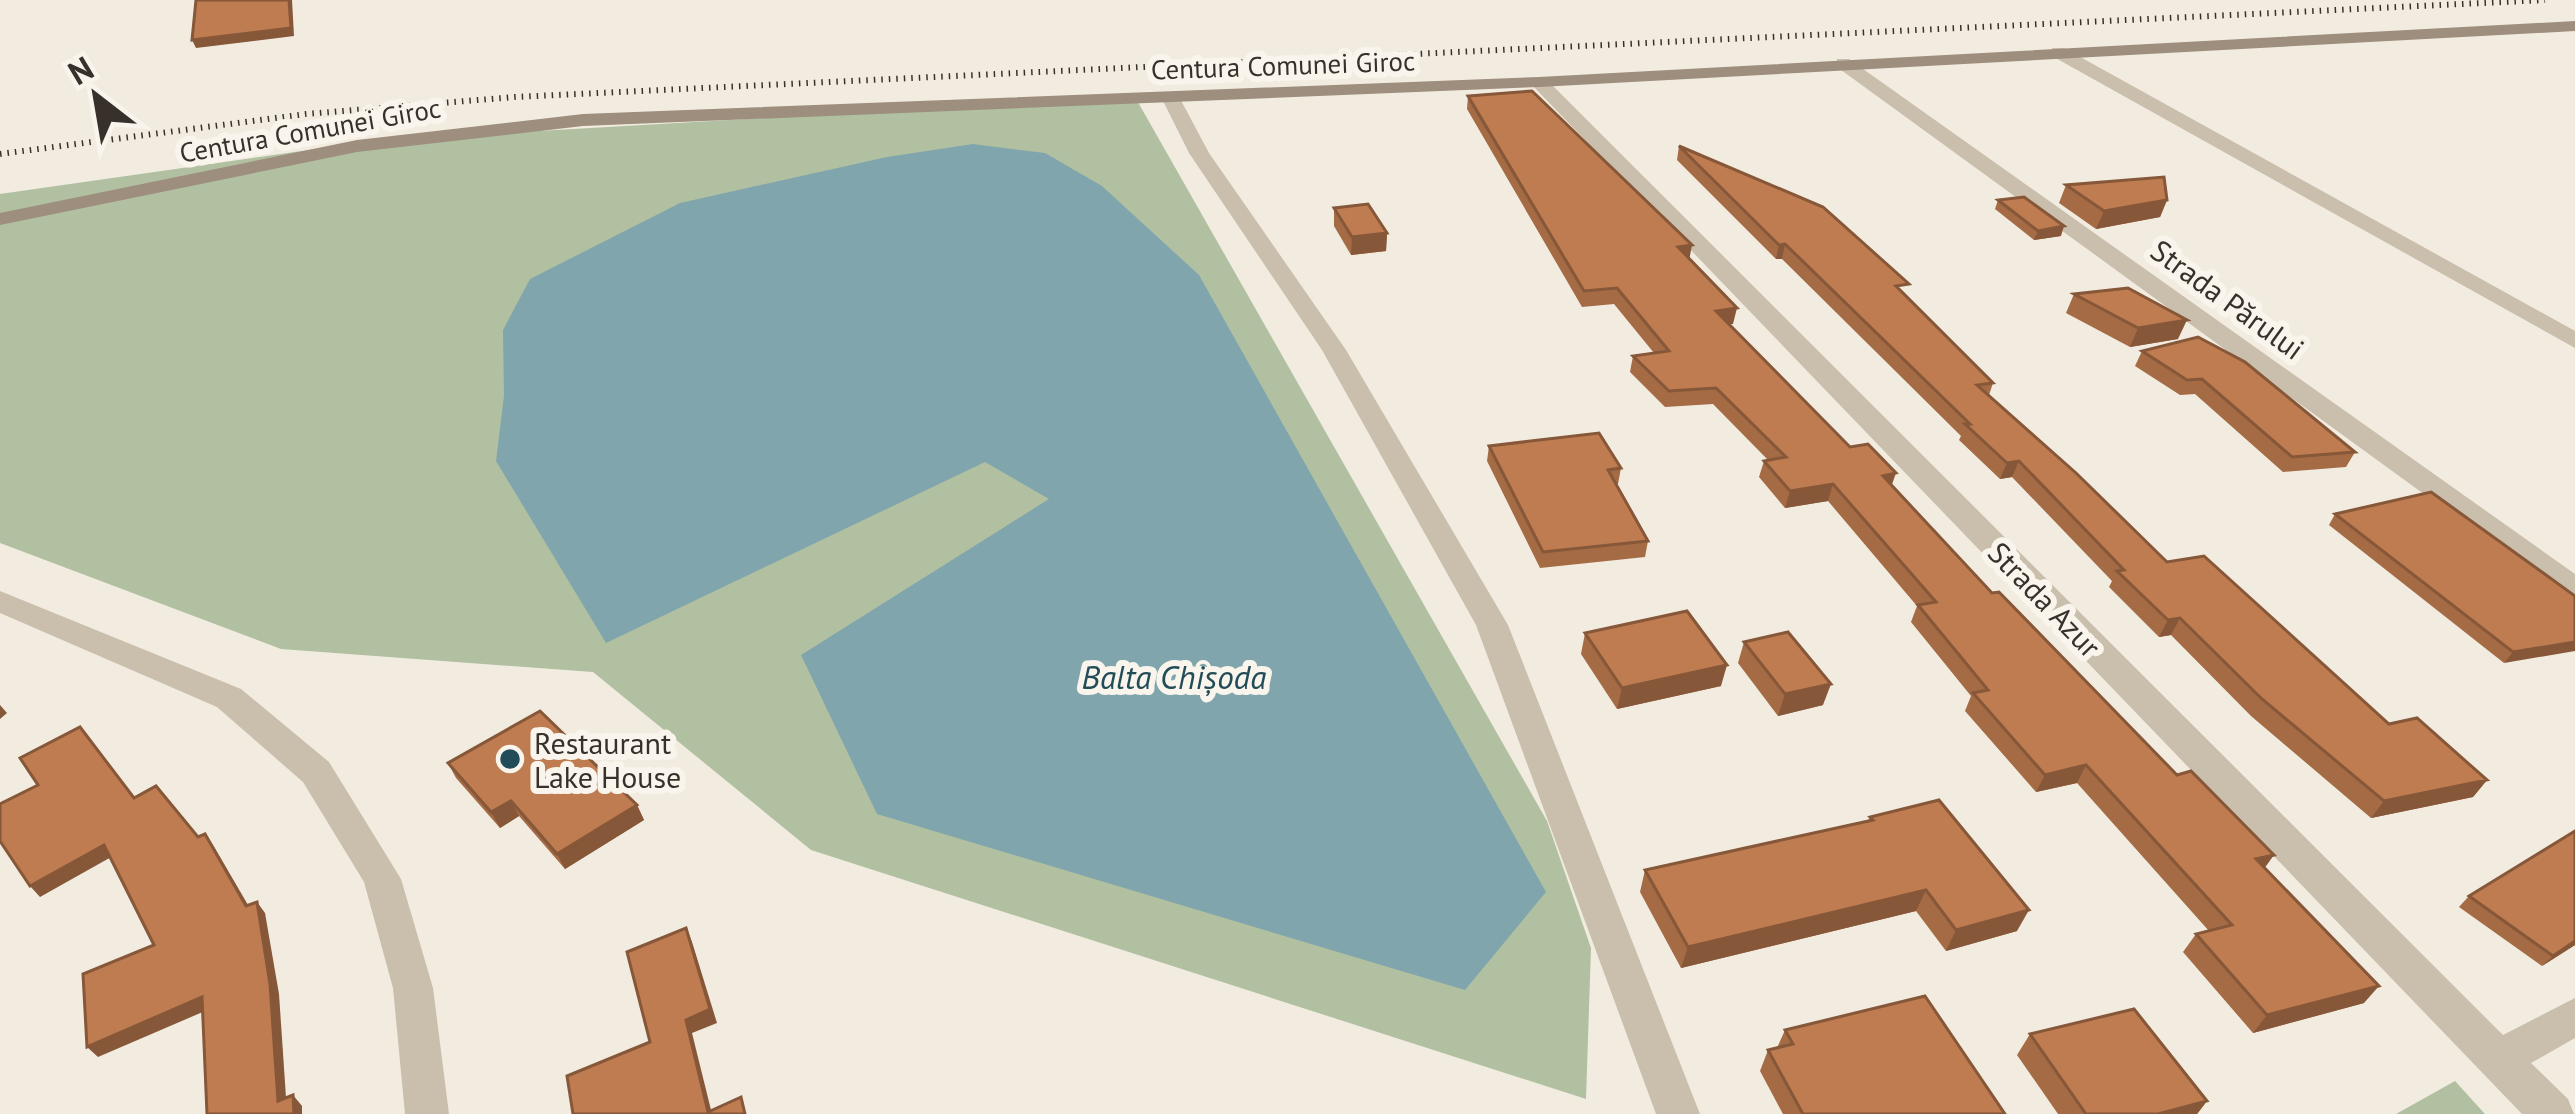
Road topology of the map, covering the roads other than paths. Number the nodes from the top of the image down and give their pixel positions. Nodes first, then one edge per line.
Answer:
1 (2575, 26) edge
2 (2058, 52) junction
3 (1844, 63) junction
4 (1539, 82) junction
5 (1170, 97) junction
6 (0, 219) edge
7 (2575, 341) edge
8 (2575, 589) edge
9 (0, 601) edge
10 (2575, 1017) edge
11 (2498, 1059) junction
12 (427, 1114) edge
13 (1678, 1114) edge
14 (2552, 1114) edge

1 - 2 main road, Centura Comunei Giroc
2 - 3 main road, Centura Comunei Giroc
2 - 7 street
3 - 4 main road, Centura Comunei Giroc
3 - 8 street, Strada Părului
4 - 5 main road, Centura Comunei Giroc
4 - 11 street, Strada Azur
5 - 6 main road, Centura Comunei Giroc
5 - 13 street
9 - 12 street
10 - 11 street
11 - 14 street, Strada Azur

